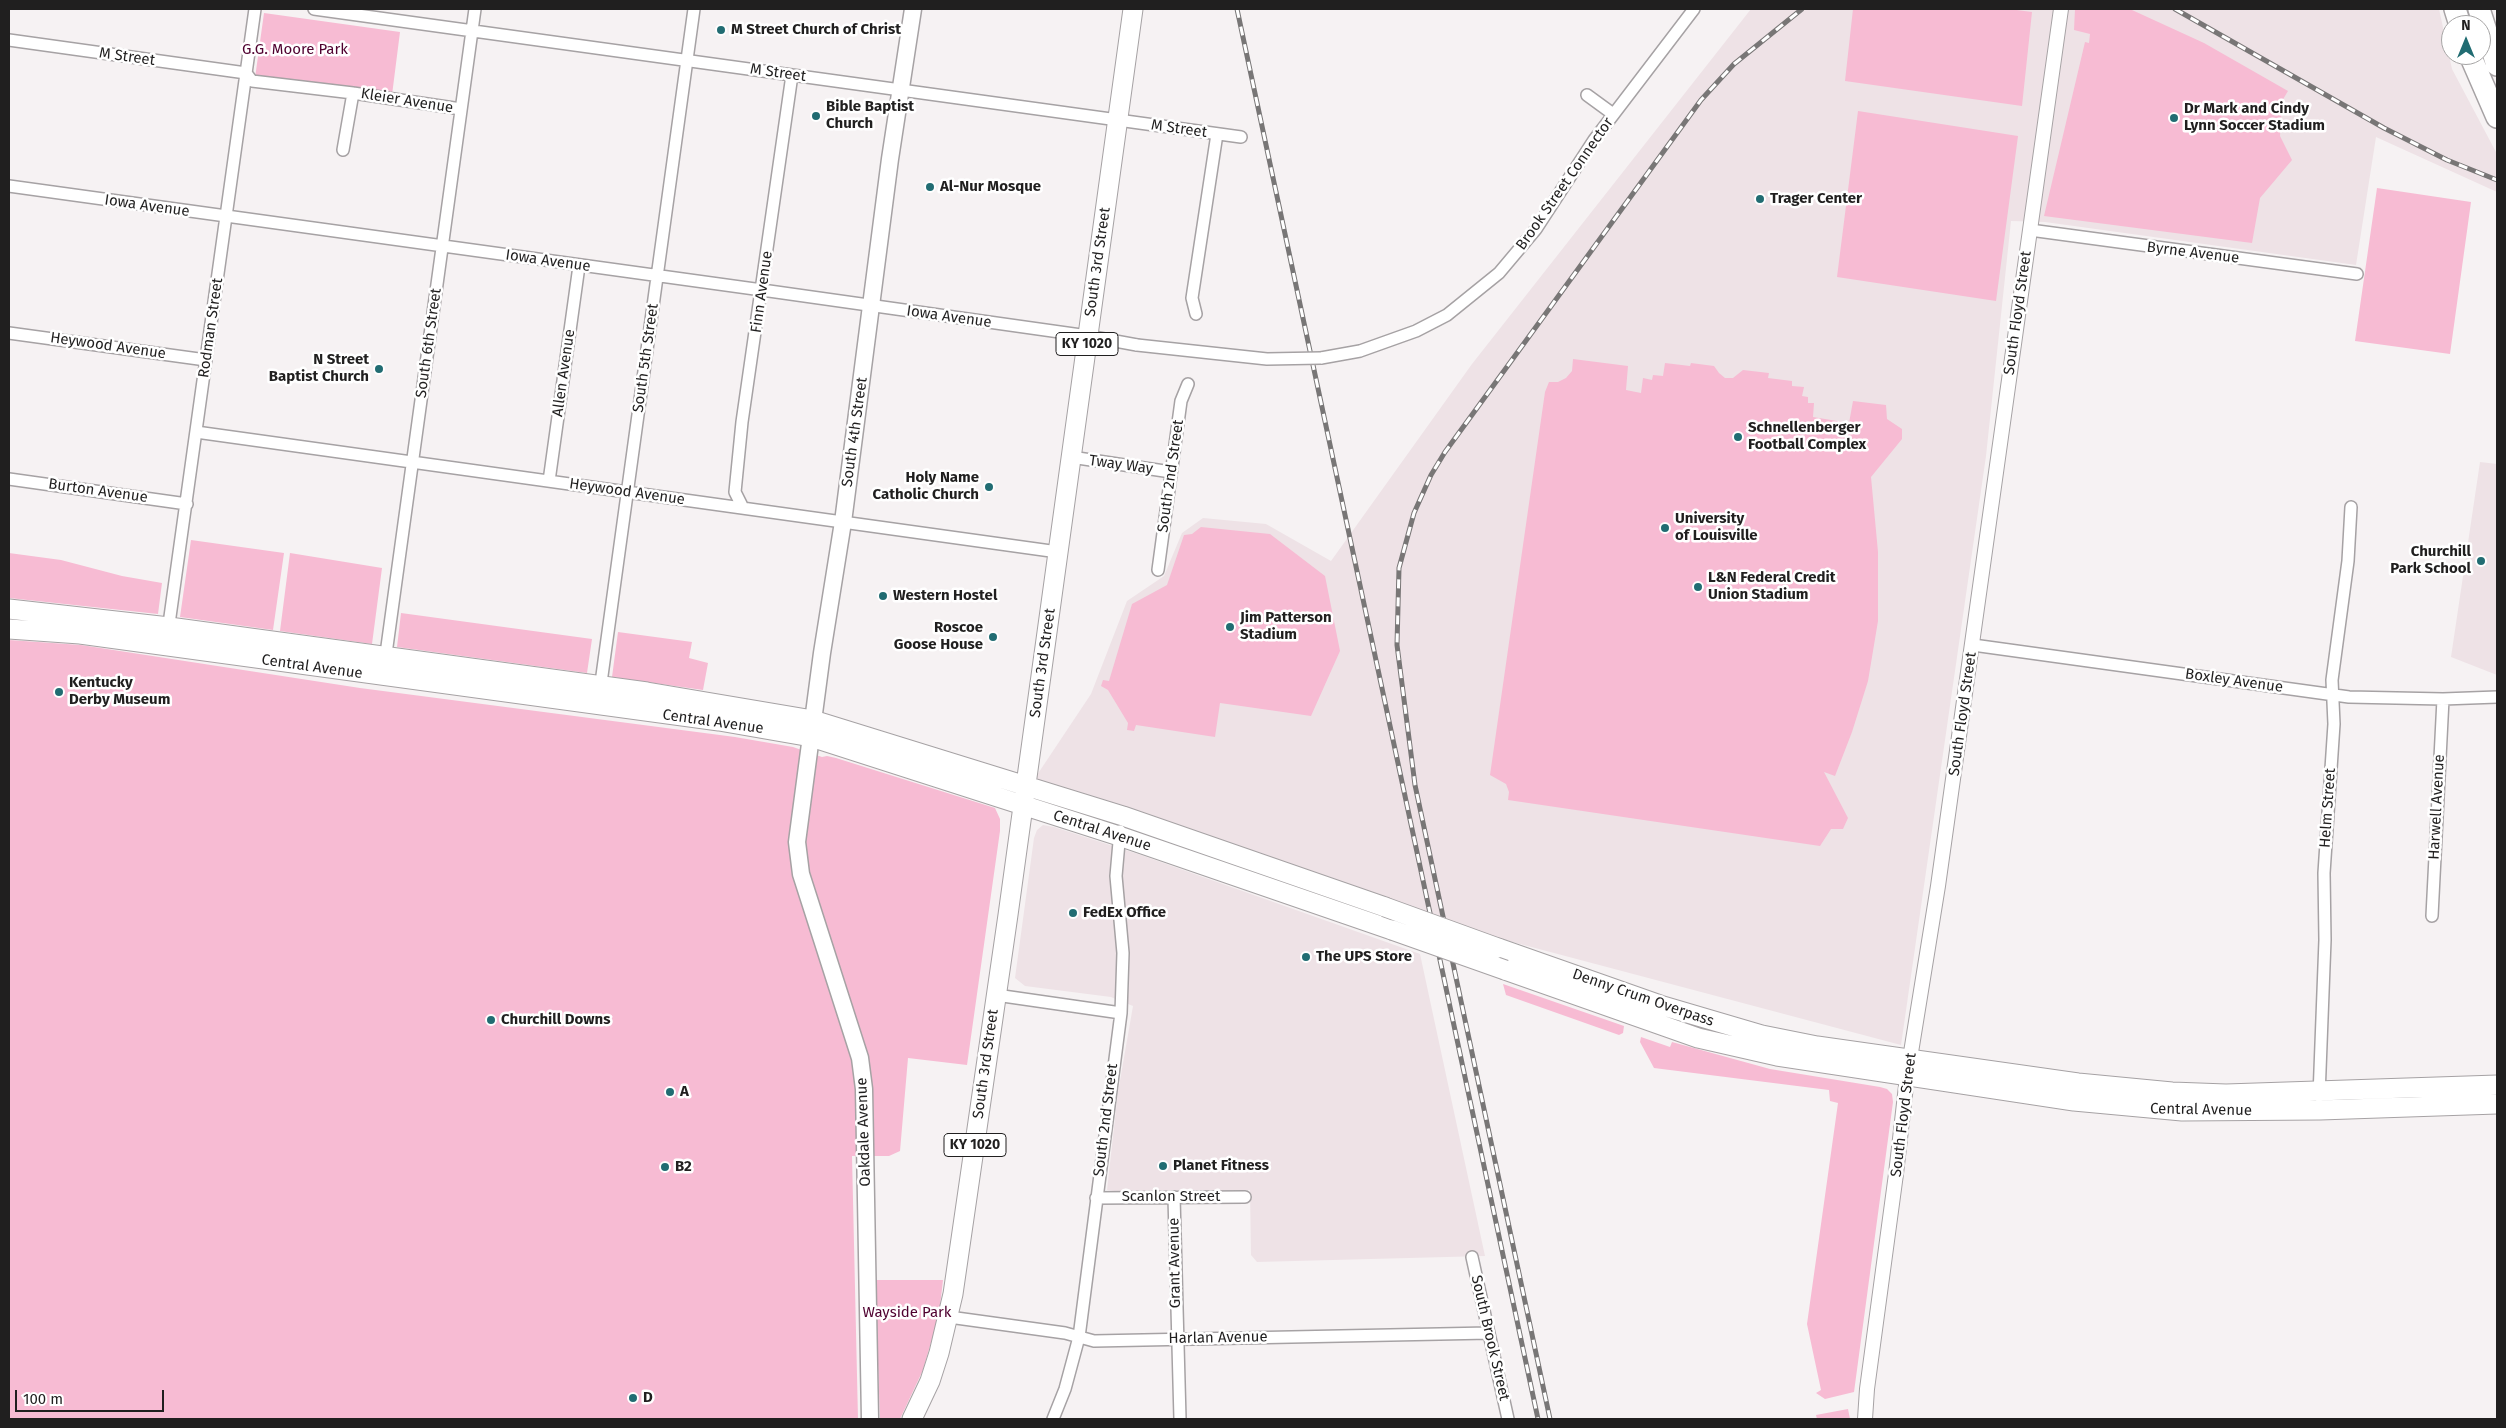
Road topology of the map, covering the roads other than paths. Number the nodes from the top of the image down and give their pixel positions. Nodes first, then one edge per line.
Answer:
1 (255, 9) edge
2 (314, 9) edge
3 (475, 9) edge
4 (694, 9) edge
5 (913, 9) edge
6 (1133, 9) edge
7 (1694, 9) edge
8 (2061, 9) edge
9 (2479, 9) edge
10 (472, 31) junction
11 (9, 40) edge
12 (687, 60) junction
13 (2474, 65) edge
14 (2497, 65) edge
15 (246, 73) junction
16 (792, 75) junction
17 (902, 91) junction
18 (353, 92) junction
19 (1587, 95) dead end
20 (461, 109) junction
21 (2494, 110) edge
22 (1613, 114) junction
23 (1118, 120) junction
24 (1217, 134) junction
25 (1241, 137) dead end
26 (343, 150) dead end
27 (9, 186) edge
28 (226, 216) junction
29 (2030, 230) junction
30 (442, 246) junction
31 (579, 266) junction
32 (2357, 274) dead end
33 (657, 276) junction
34 (762, 290) junction
35 (872, 306) junction
36 (1196, 314) dead end
37 (9, 332) edge
38 (1088, 336) junction
39 (206, 360) junction
40 (1188, 384) dead end
41 (196, 432) junction
42 (1071, 457) junction
43 (412, 462) junction
44 (1171, 472) junction
45 (9, 479) edge
46 (549, 480) junction
47 (628, 491) junction
48 (187, 504) junction
49 (2351, 507) dead end
50 (743, 508) junction
51 (843, 522) junction
52 (1058, 552) junction
53 (1158, 570) dead end
54 (9, 609) edge
55 (169, 627) junction
56 (9, 629) edge
57 (1973, 645) junction
58 (166, 646) junction
59 (385, 656) junction
60 (383, 676) junction
61 (601, 686) junction
62 (2333, 694) junction
63 (2497, 697) edge
64 (2443, 699) junction
65 (597, 706) junction
66 (812, 729) junction
67 (1026, 785) junction
68 (1023, 805) junction
69 (1123, 816) junction
70 (1119, 836) junction
71 (797, 855) joint
72 (1385, 907) joint
73 (2432, 916) dead end
74 (1392, 930) joint
75 (996, 995) junction
76 (1121, 1013) junction
77 (1908, 1068) junction
78 (2497, 1085) edge
79 (2319, 1101) junction
80 (2497, 1104) edge
81 (1174, 1196) junction
82 (1245, 1196) dead end
83 (1096, 1198) junction
84 (1472, 1257) dead end
85 (948, 1317) junction
86 (1489, 1333) junction
87 (1079, 1337) junction
88 (1178, 1339) junction
89 (870, 1419) edge
90 (912, 1419) edge
91 (1053, 1419) edge
92 (1180, 1419) edge
93 (1508, 1419) edge
94 (1866, 1419) edge

1 - 15 street, Rodman Street
2 - 10 street, M Street
3 - 10 street, South 6th Street
4 - 12 street, South 5th Street
5 - 17 main road, South 4th Street
6 - 23 main road, South 3rd Street / KY 1020
7 - 22 street, Brook Street Connector
8 - 29 street, South Floyd Street
9 - 14 highway
10 - 12 street, M Street
10 - 20 street, South 6th Street
11 - 15 street, M Street
12 - 16 street, M Street
12 - 33 street, South 5th Street
13 - 21 highway
15 - 18 street, Kleier Avenue
15 - 28 street, Rodman Street
16 - 17 street, M Street
16 - 34 street, Finn Avenue
17 - 23 street, M Street
17 - 35 main road, South 4th Street
18 - 20 street, Kleier Avenue
18 - 26 street, Kleier Avenue
19 - 22 street
20 - 30 street, South 6th Street
22 - 38 street, Brook Street Connector, bridge
23 - 24 street, M Street
23 - 38 main road, South 3rd Street / KY 1020
24 - 25 street, M Street
24 - 36 street
27 - 28 street, Iowa Avenue
28 - 30 street, Iowa Avenue
28 - 39 street, Rodman Street
29 - 32 street, Byrne Avenue
29 - 57 street, South Floyd Street
30 - 31 street, Iowa Avenue
30 - 43 street, South 6th Street
31 - 33 street, Iowa Avenue
31 - 46 street, Allen Avenue
33 - 34 street, Iowa Avenue
33 - 47 street, South 5th Street
34 - 35 street, Iowa Avenue
34 - 50 street, Finn Avenue
35 - 38 street, Iowa Avenue
35 - 51 main road, South 4th Street
37 - 39 street, Heywood Avenue
38 - 42 main road, South 3rd Street / KY 1020
39 - 41 street, Rodman Street
40 - 44 street, South 2nd Street
41 - 43 street, Heywood Avenue
41 - 48 street, Rodman Street
42 - 44 street, Tway Way
42 - 52 main road, South 3rd Street / KY 1020
43 - 46 street, Heywood Avenue
43 - 59 street, South 6th Street
44 - 53 street, South 2nd Street
45 - 48 street, Burton Avenue
46 - 47 street, Heywood Avenue
47 - 50 street, Heywood Avenue
47 - 61 street, South 5th Street
48 - 55 street, Rodman Street
49 - 62 street, Helm Street
50 - 51 street, Heywood Avenue
51 - 52 street, Heywood Avenue
51 - 66 main road, South 4th Street
52 - 67 main road, South 3rd Street / KY 1020
54 - 55 main road, Central Avenue
55 - 58 street, Rodman Street
55 - 59 main road, Central Avenue
56 - 58 main road, Central Avenue
57 - 62 street, Boxley Avenue
57 - 77 street, South Floyd Street
58 - 60 main road, Central Avenue
59 - 60 street, South 6th Street
59 - 61 main road, Central Avenue
60 - 65 main road, Central Avenue
61 - 65 street, South 5th Street
61 - 66 main road, Central Avenue
62 - 64 street, Boxley Avenue
62 - 79 street, Helm Street
63 - 64 street, Boxley Avenue
64 - 73 street, Harwell Avenue
65 - 66 main road, Central Avenue
66 - 67 main road, Central Avenue
66 - 68 main road, Central Avenue
66 - 71 main road, South 4th Street
67 - 68 main road, South 3rd Street / KY 1020
67 - 69 main road, Central Avenue
68 - 70 main road, Central Avenue
68 - 75 main road, South 3rd Street / KY 1020
69 - 70 street, South 2nd Street
69 - 72 main road, Central Avenue
70 - 74 main road, Central Avenue
70 - 76 street, South 2nd Street
71 - 89 main road, Oakdale Avenue
72 - 77 main road, Denny Crum Overpass, bridge
74 - 77 main road, Denny Crum Overpass, bridge
75 - 76 street
75 - 85 main road, South 3rd Street / KY 1020
76 - 83 street, South 2nd Street
77 - 79 main road, Central Avenue
77 - 94 street, South Floyd Street
78 - 79 main road, Central Avenue
79 - 80 main road, Central Avenue
81 - 82 street, Scanlon Street
81 - 83 street, Scanlon Street
81 - 88 street, Grant Avenue
83 - 87 street, South 2nd Street
84 - 86 street, South Brook Street
85 - 87 street, Harlan Avenue
85 - 90 main road, KY 1020
86 - 88 street, Harlan Avenue
86 - 93 street, South Brook Street
87 - 88 street, Harlan Avenue
87 - 91 street, South 2nd Street
88 - 92 street, Grant Avenue

